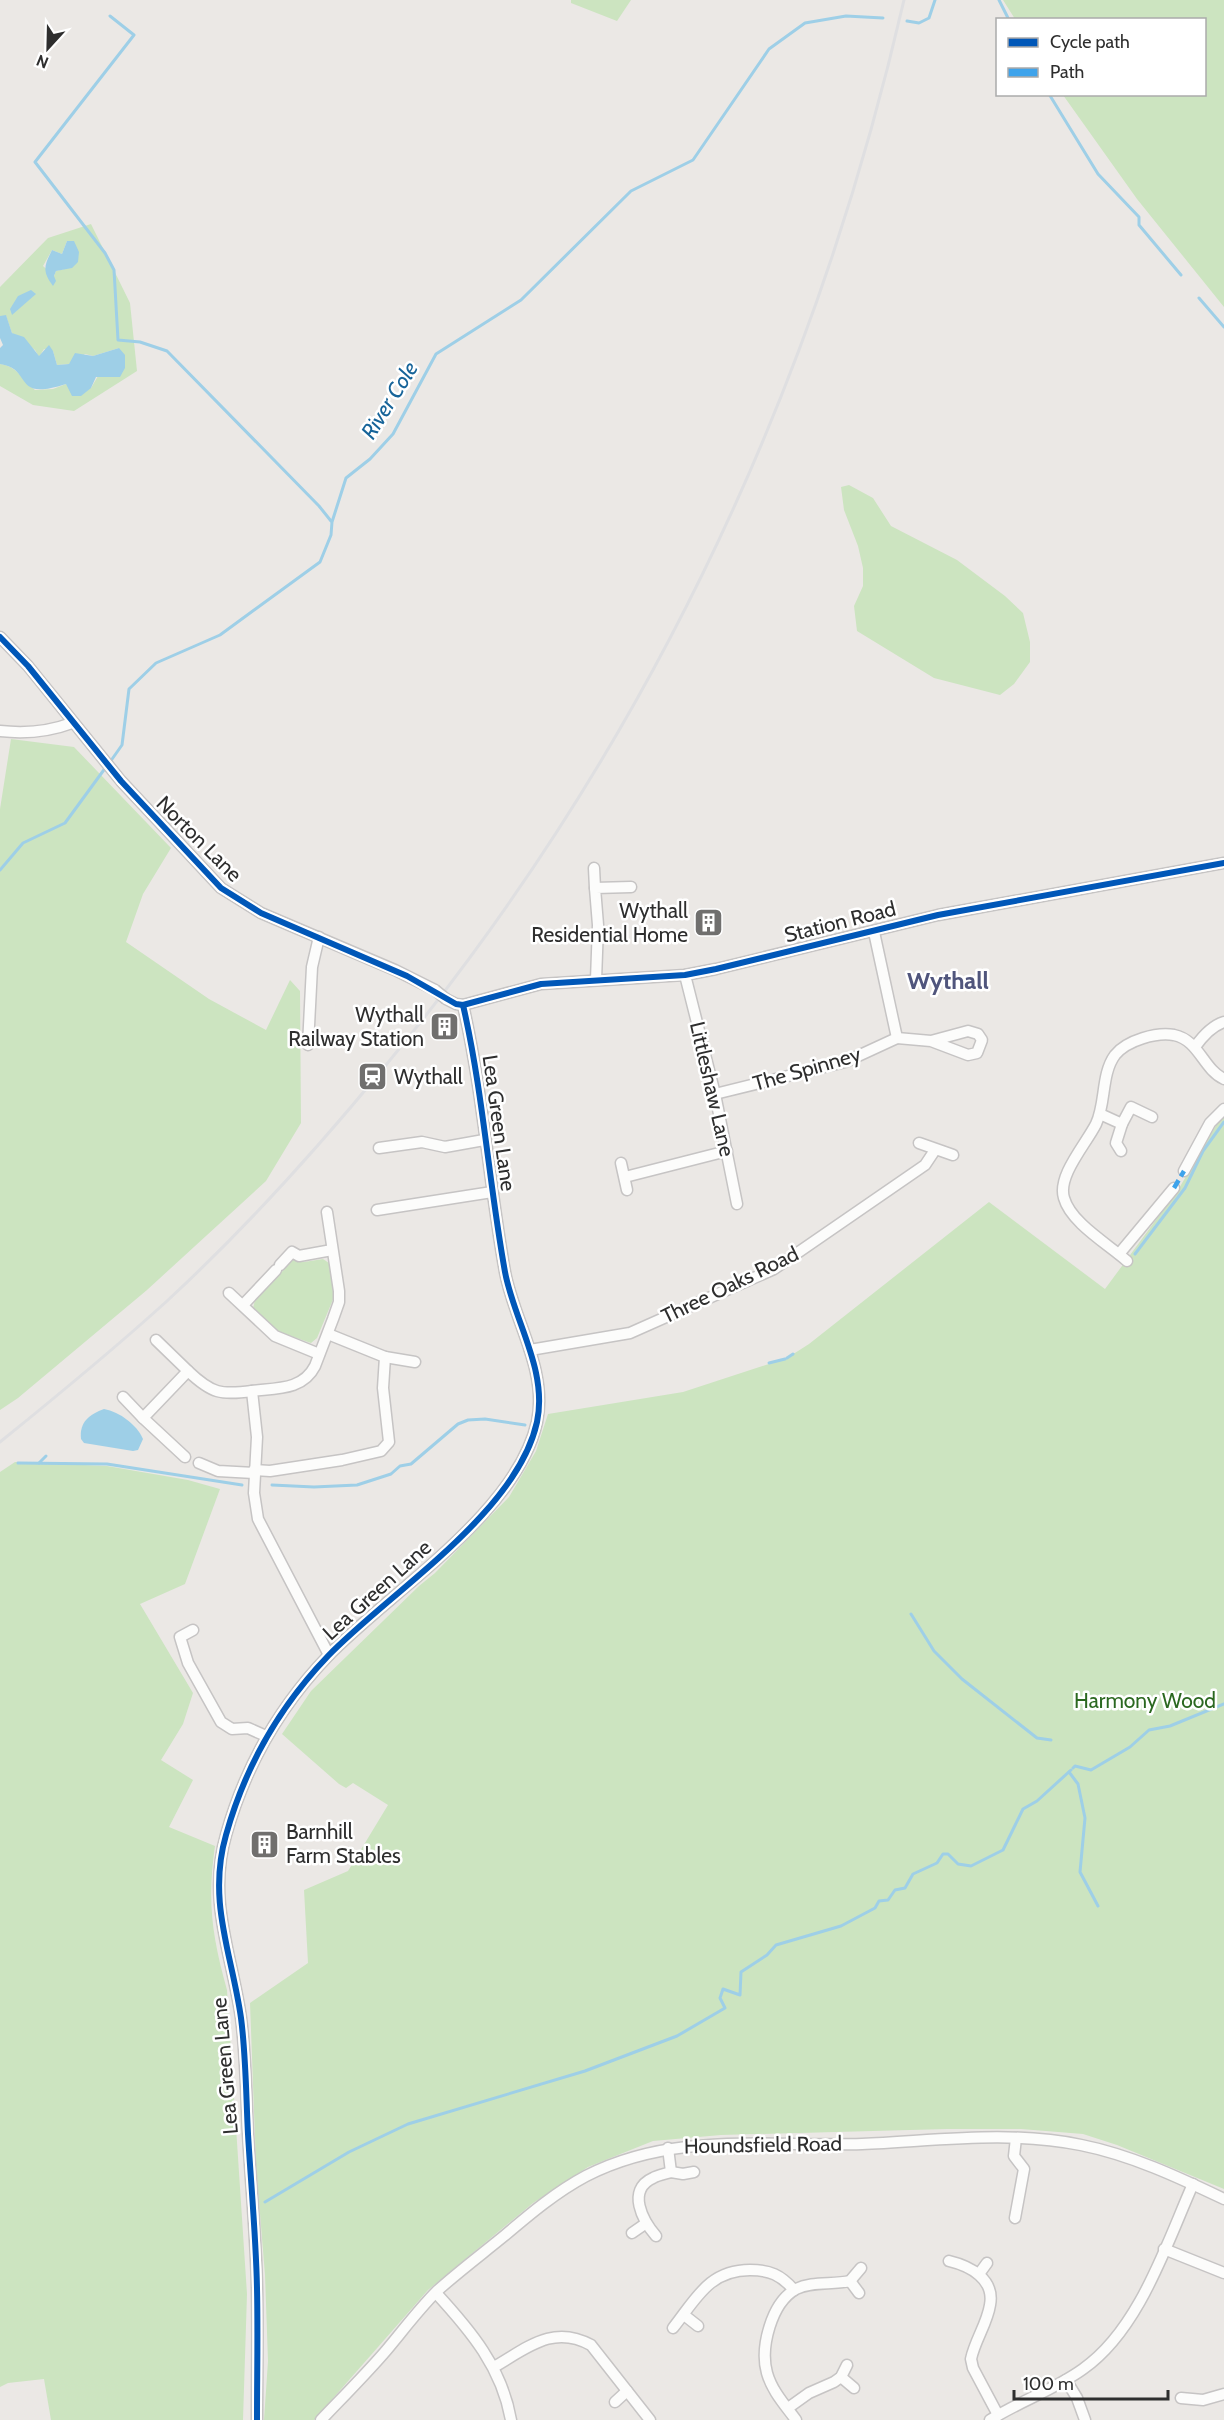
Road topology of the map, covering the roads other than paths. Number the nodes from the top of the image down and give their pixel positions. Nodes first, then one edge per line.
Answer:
1 (0, 637) edge
2 (72, 723) junction
3 (0, 731) edge
4 (1224, 863) edge
5 (594, 868) dead end
6 (631, 887) dead end
7 (595, 888) junction
8 (874, 932) junction
9 (319, 937) junction
10 (685, 975) junction
11 (596, 980) junction
12 (464, 1005) junction
13 (1224, 1022) edge
14 (897, 1038) junction
15 (931, 1041) dead end
16 (308, 1046) dead end
17 (1195, 1047) junction
18 (1224, 1079) edge
19 (715, 1094) junction
20 (1224, 1109) edge
21 (1100, 1114) junction
22 (1152, 1117) dead end
23 (1122, 1124) junction
24 (484, 1140) junction
25 (919, 1143) dead end
26 (379, 1148) dead end
27 (935, 1150) junction
28 (727, 1151) junction
29 (1121, 1151) dead end
30 (952, 1155) dead end
31 (621, 1163) dead end
32 (1184, 1171) dead end
33 (625, 1177) junction
34 (1174, 1188) dead end
35 (627, 1191) dead end
36 (492, 1192) junction
37 (738, 1204) dead end
38 (377, 1210) dead end
39 (327, 1212) dead end
40 (332, 1250) junction
41 (229, 1293) dead end
42 (243, 1305) junction
43 (328, 1334) junction
44 (156, 1340) dead end
45 (530, 1350) junction
46 (319, 1354) junction
47 (385, 1357) junction
48 (415, 1362) dead end
49 (188, 1371) junction
50 (252, 1391) junction
51 (123, 1397) dead end
52 (143, 1418) junction
53 (185, 1457) dead end
54 (199, 1463) dead end
55 (254, 1472) junction
56 (193, 1630) dead end
57 (329, 1655) junction
58 (266, 1736) junction
59 (1016, 2138) junction
60 (668, 2148) junction
61 (671, 2172) junction
62 (694, 2172) dead end
63 (1192, 2184) junction
64 (1224, 2199) edge
65 (1015, 2218) dead end
66 (645, 2224) junction
67 (632, 2233) dead end
68 (656, 2236) dead end
69 (1164, 2249) junction
70 (949, 2261) dead end
71 (987, 2263) dead end
72 (861, 2268) dead end
73 (1224, 2273) edge
74 (979, 2274) junction
75 (850, 2281) junction
76 (794, 2290) junction
77 (436, 2293) junction
78 (859, 2293) dead end
79 (684, 2315) junction
80 (698, 2326) dead end
81 (673, 2328) dead end
82 (847, 2365) dead end
83 (494, 2367) junction
84 (841, 2377) junction
85 (1066, 2380) junction
86 (854, 2388) dead end
87 (627, 2391) junction
88 (1224, 2394) edge
89 (1181, 2398) dead end
90 (615, 2402) dead end
91 (788, 2408) junction
92 (994, 2417) edge
93 (257, 2420) edge
94 (321, 2420) edge
95 (511, 2420) edge
96 (650, 2420) edge
97 (796, 2420) edge
98 (1085, 2420) edge

1 - 2 street, Norton Lane
2 - 3 street
2 - 9 street, Norton Lane
4 - 8 street, Station Road
5 - 7 street
6 - 7 street
7 - 11 street
8 - 10 street, Station Road
8 - 14 street
9 - 12 street, Norton Lane, bridge
9 - 16 street
10 - 11 street, Station Road
10 - 19 street, Littleshaw Lane
11 - 12 street, Station Road
12 - 24 street, Lea Green Lane
13 - 17 street
14 - 15 street, The Spinney
14 - 19 street, The Spinney
17 - 18 street
17 - 21 street
19 - 28 street, Littleshaw Lane
20 - 32 street
21 - 23 street
21 - 34 street
22 - 23 street
23 - 29 street
24 - 26 street
24 - 36 street, Lea Green Lane
25 - 27 street
27 - 30 street
27 - 45 street, Three Oaks Road
28 - 33 street
28 - 37 street, Littleshaw Lane
31 - 33 street
33 - 35 street
36 - 38 street
36 - 45 street, Lea Green Lane
39 - 40 street
40 - 42 street
40 - 43 street
41 - 42 street
42 - 46 street
43 - 46 street
43 - 47 street
44 - 49 street
45 - 57 street, Lea Green Lane
46 - 50 street
47 - 48 street
47 - 55 street
49 - 50 street
49 - 52 street
50 - 55 street
51 - 52 street
52 - 53 street
54 - 55 street
55 - 57 street
56 - 58 street
57 - 58 street, Lea Green Lane
58 - 93 street, Lea Green Lane
59 - 60 street, Houndsfield Road
59 - 63 street, Houndsfield Road
59 - 65 street
60 - 61 street
60 - 77 street, Houndsfield Road
61 - 62 street
61 - 66 street
63 - 64 street, Houndsfield Road
63 - 69 street
66 - 67 street
66 - 68 street
69 - 73 street
69 - 85 street
70 - 74 street
71 - 74 street
72 - 75 street
74 - 92 street
75 - 76 street
75 - 78 street
76 - 79 street
76 - 91 street
77 - 83 street
77 - 94 street, Houndsfield Road
79 - 80 street
79 - 81 street
82 - 84 street
83 - 87 street
83 - 95 street
84 - 86 street
84 - 91 street
85 - 92 street
85 - 98 street
87 - 90 street
87 - 96 street
88 - 89 street
91 - 97 street

